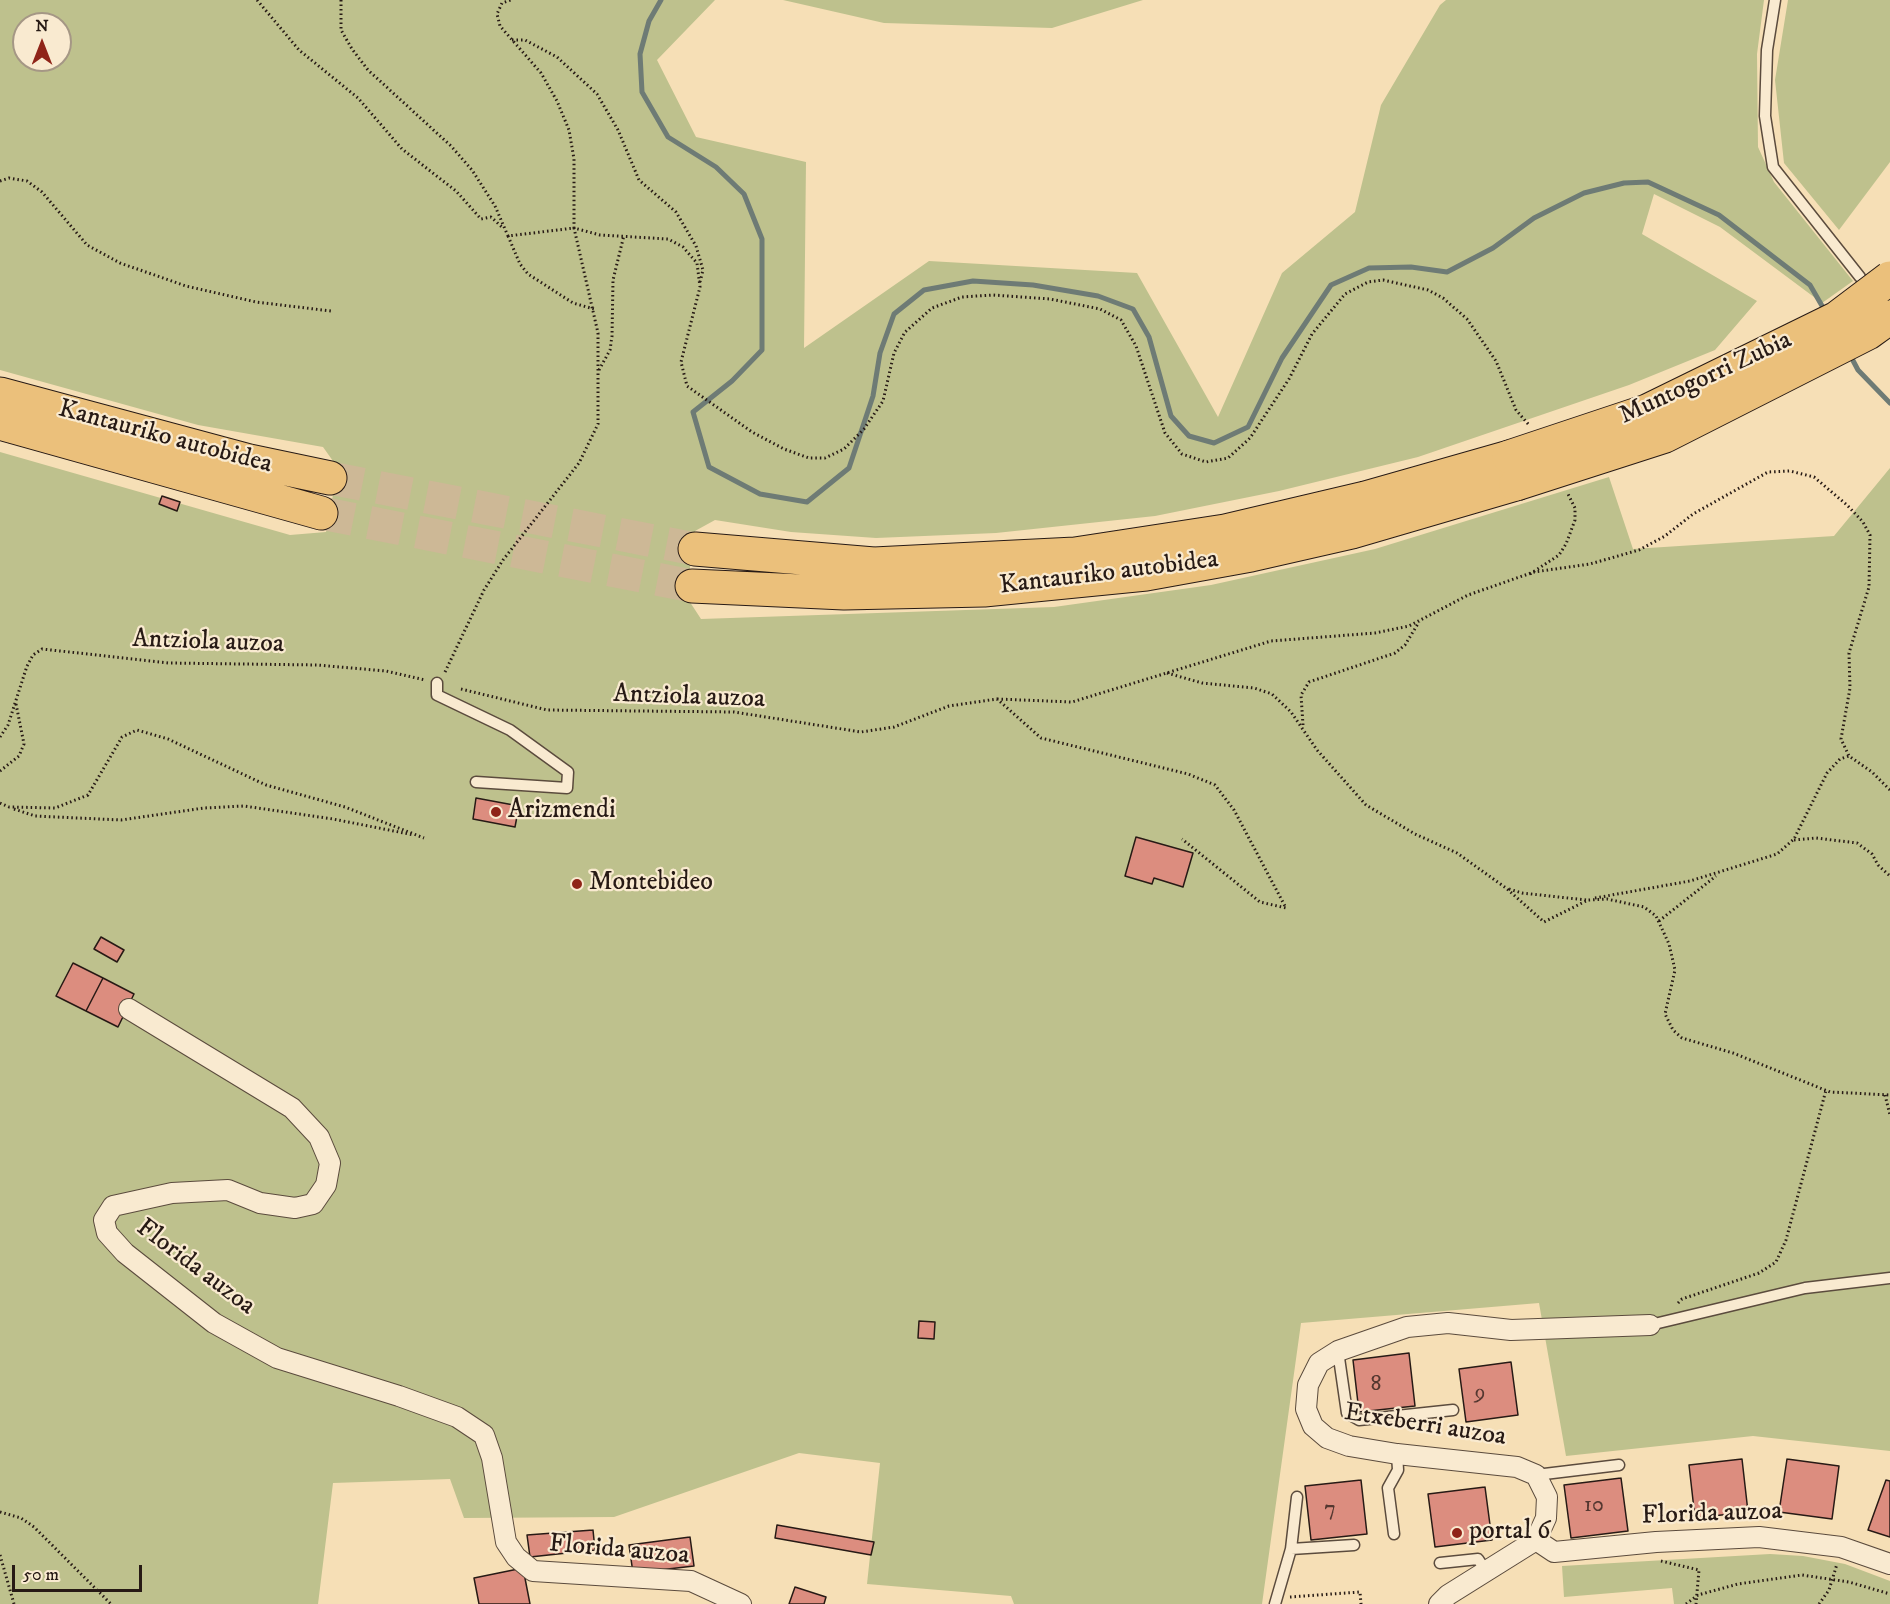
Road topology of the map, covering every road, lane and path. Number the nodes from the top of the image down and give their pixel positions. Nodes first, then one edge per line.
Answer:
1 (257, 0) edge
2 (341, 0) edge
3 (511, 0) edge
4 (1775, 0) edge
5 (512, 40) junction
6 (0, 181) edge
7 (574, 228) junction
8 (624, 235) junction
9 (508, 237) junction
10 (1875, 278) edge
11 (700, 286) junction
12 (594, 309) junction
13 (332, 311) dead end
14 (1890, 317) edge
15 (598, 372) junction
16 (0, 394) edge
17 (0, 423) edge
18 (1530, 426) dead end
19 (1513, 470) junction
20 (330, 478) tunnel mouth
21 (1565, 488) dead end
22 (321, 513) tunnel mouth
23 (695, 549) tunnel mouth
24 (1532, 573) junction
25 (692, 586) tunnel mouth
26 (1420, 620) junction
27 (1165, 672) junction
28 (437, 683) junction
29 (997, 699) junction
30 (16, 702) junction
31 (1303, 726) junction
32 (0, 737) edge
33 (1849, 756) junction
34 (0, 771) edge
35 (476, 782) dead end
36 (1890, 790) edge
37 (0, 803) edge
38 (9, 807) junction
39 (1182, 839) dead end
40 (1792, 841) junction
41 (1722, 873) junction
42 (1890, 876) edge
43 (1506, 888) junction
44 (1588, 900) junction
45 (1659, 921) junction
46 (129, 1009) dead end
47 (1826, 1090) junction
48 (1885, 1095) junction
49 (1890, 1095) edge
50 (1890, 1115) edge
51 (1890, 1278) edge
52 (1658, 1323) junction
53 (1338, 1351) junction
54 (1453, 1410) dead end
55 (1397, 1454) junction
56 (1619, 1465) dead end
57 (1536, 1475) junction
58 (1297, 1497) dead end
59 (0, 1512) edge
60 (1394, 1534) dead end
61 (1536, 1540) junction
62 (1656, 1542) junction
63 (1354, 1545) dead end
64 (1291, 1549) junction
65 (0, 1555) edge
66 (1440, 1563) dead end
67 (1890, 1564) edge
68 (1486, 1571) junction
69 (1833, 1579) junction
70 (1890, 1594) edge
71 (1698, 1595) junction
72 (1276, 1601) edge
73 (14, 1604) edge
74 (111, 1604) edge
75 (741, 1604) edge
76 (1361, 1604) edge
77 (1438, 1604) edge
78 (1686, 1604) edge
79 (1696, 1604) edge
80 (1819, 1604) edge

1 - 9 path
2 - 9 path
3 - 5 path
4 - 10 lane
5 - 7 path
5 - 11 path
6 - 13 path
7 - 8 path
7 - 9 path
7 - 12 path
8 - 11 path
8 - 15 path
9 - 12 path
10 - 19 highway, Muntogorri Zubia, bridge
11 - 18 path
12 - 15 path
14 - 19 highway, Muntogorri Zubia, bridge
15 - 28 path
16 - 20 highway, Kantauriko autobidea
17 - 22 highway, Kantauriko autobidea
19 - 23 highway, Kantauriko autobidea
19 - 25 highway, Kantauriko autobidea
21 - 24 path
24 - 26 path, Antziola auzoa
24 - 33 path
26 - 27 path, Antziola auzoa
26 - 31 path
27 - 29 path, Antziola auzoa
27 - 31 path
28 - 29 path, Antziola auzoa
28 - 30 path, Antziola auzoa
28 - 35 lane
29 - 39 path
30 - 32 path, Antziola auzoa
30 - 34 path
31 - 43 path
33 - 36 path
33 - 40 path
37 - 38 path
38 - 38 path
40 - 41 path
40 - 42 path
41 - 44 path
41 - 45 path
43 - 44 path
43 - 44 path
44 - 45 path
45 - 47 path
46 - 75 street, Florida auzoa
47 - 48 path
47 - 52 path
48 - 49 path
48 - 50 path
51 - 52 lane
52 - 53 street, Etxeberri auzoa
53 - 54 lane
53 - 55 street, Etxeberri auzoa
55 - 57 street, Etxeberri auzoa
55 - 60 lane
56 - 57 lane
57 - 61 street
58 - 64 lane
59 - 74 path
61 - 62 street, Florida auzoa
61 - 68 street
62 - 67 street, Florida auzoa
62 - 71 path
63 - 64 lane
64 - 72 lane
65 - 73 path
66 - 68 lane
68 - 77 street
69 - 70 path
69 - 71 path
69 - 80 path
71 - 78 path
71 - 79 path
72 - 76 path

